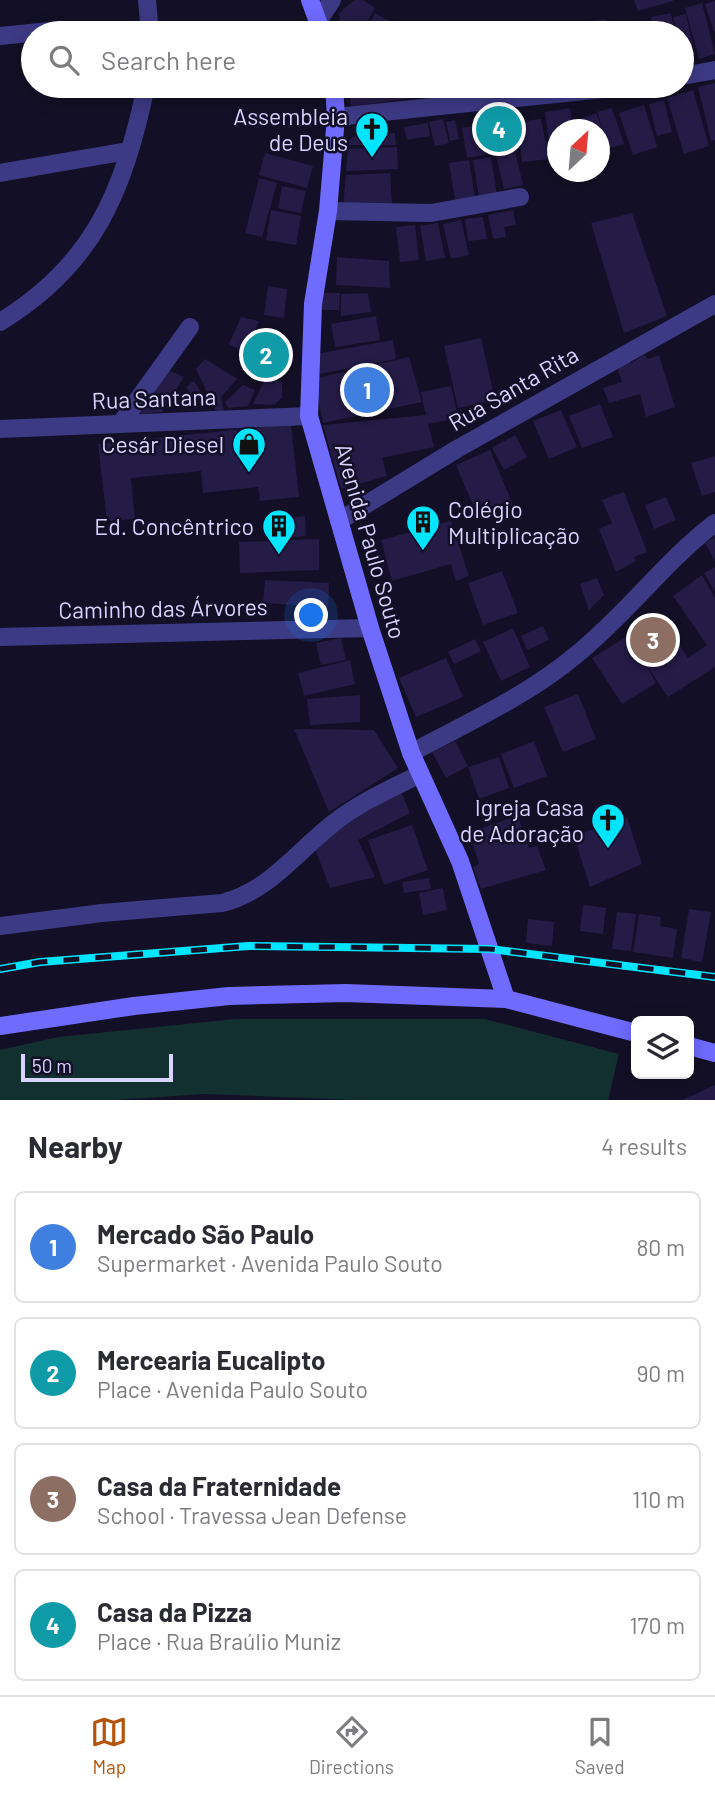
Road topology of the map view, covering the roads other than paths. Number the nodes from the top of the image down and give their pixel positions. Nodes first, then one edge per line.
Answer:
1 (147, 0) edge
2 (310, 0) edge
3 (332, 0) edge
4 (149, 21) edge
5 (319, 21) edge
6 (323, 21) edge
7 (21, 34) edge
8 (0, 36) edge
9 (715, 70) edge
10 (694, 74) edge
11 (143, 98) edge
12 (335, 98) edge
13 (517, 98) edge
14 (336, 117) junction
15 (128, 151) junction
16 (0, 173) edge
17 (520, 197) dead end
18 (328, 211) junction
19 (715, 304) edge
20 (0, 322) edge
21 (190, 327) dead end
22 (309, 416) junction
23 (121, 423) junction
24 (0, 429) edge
25 (339, 521) junction
26 (715, 523) edge
27 (370, 628) junction
28 (0, 637) edge
29 (411, 753) junction
30 (419, 774) junction
31 (0, 926) edge
32 (506, 999) junction
33 (0, 1026) edge
34 (631, 1032) edge
35 (694, 1047) edge
36 (715, 1053) edge

1 - 4 street
2 - 5 main road
3 - 6 street
7 - 8 street
9 - 10 street
11 - 15 street
12 - 14 main road, Avenida Paulo Souto
13 - 14 street
14 - 18 main road, Avenida Paulo Souto
15 - 16 street
15 - 20 street
17 - 18 street
18 - 22 main road, Avenida Paulo Souto
19 - 25 street, Rua Santa Rita
21 - 23 street
22 - 23 street, Rua Santana
22 - 25 main road, Avenida Paulo Souto
23 - 24 street, Rua Santana
25 - 27 main road, Avenida Paulo Souto
26 - 29 street
27 - 28 street, Caminho das Árvores
27 - 29 main road, Avenida Paulo Souto
29 - 30 main road, Avenida Paulo Souto
30 - 31 street
30 - 32 main road, Avenida Paulo Souto
32 - 33 main road
32 - 34 main road
35 - 36 main road

